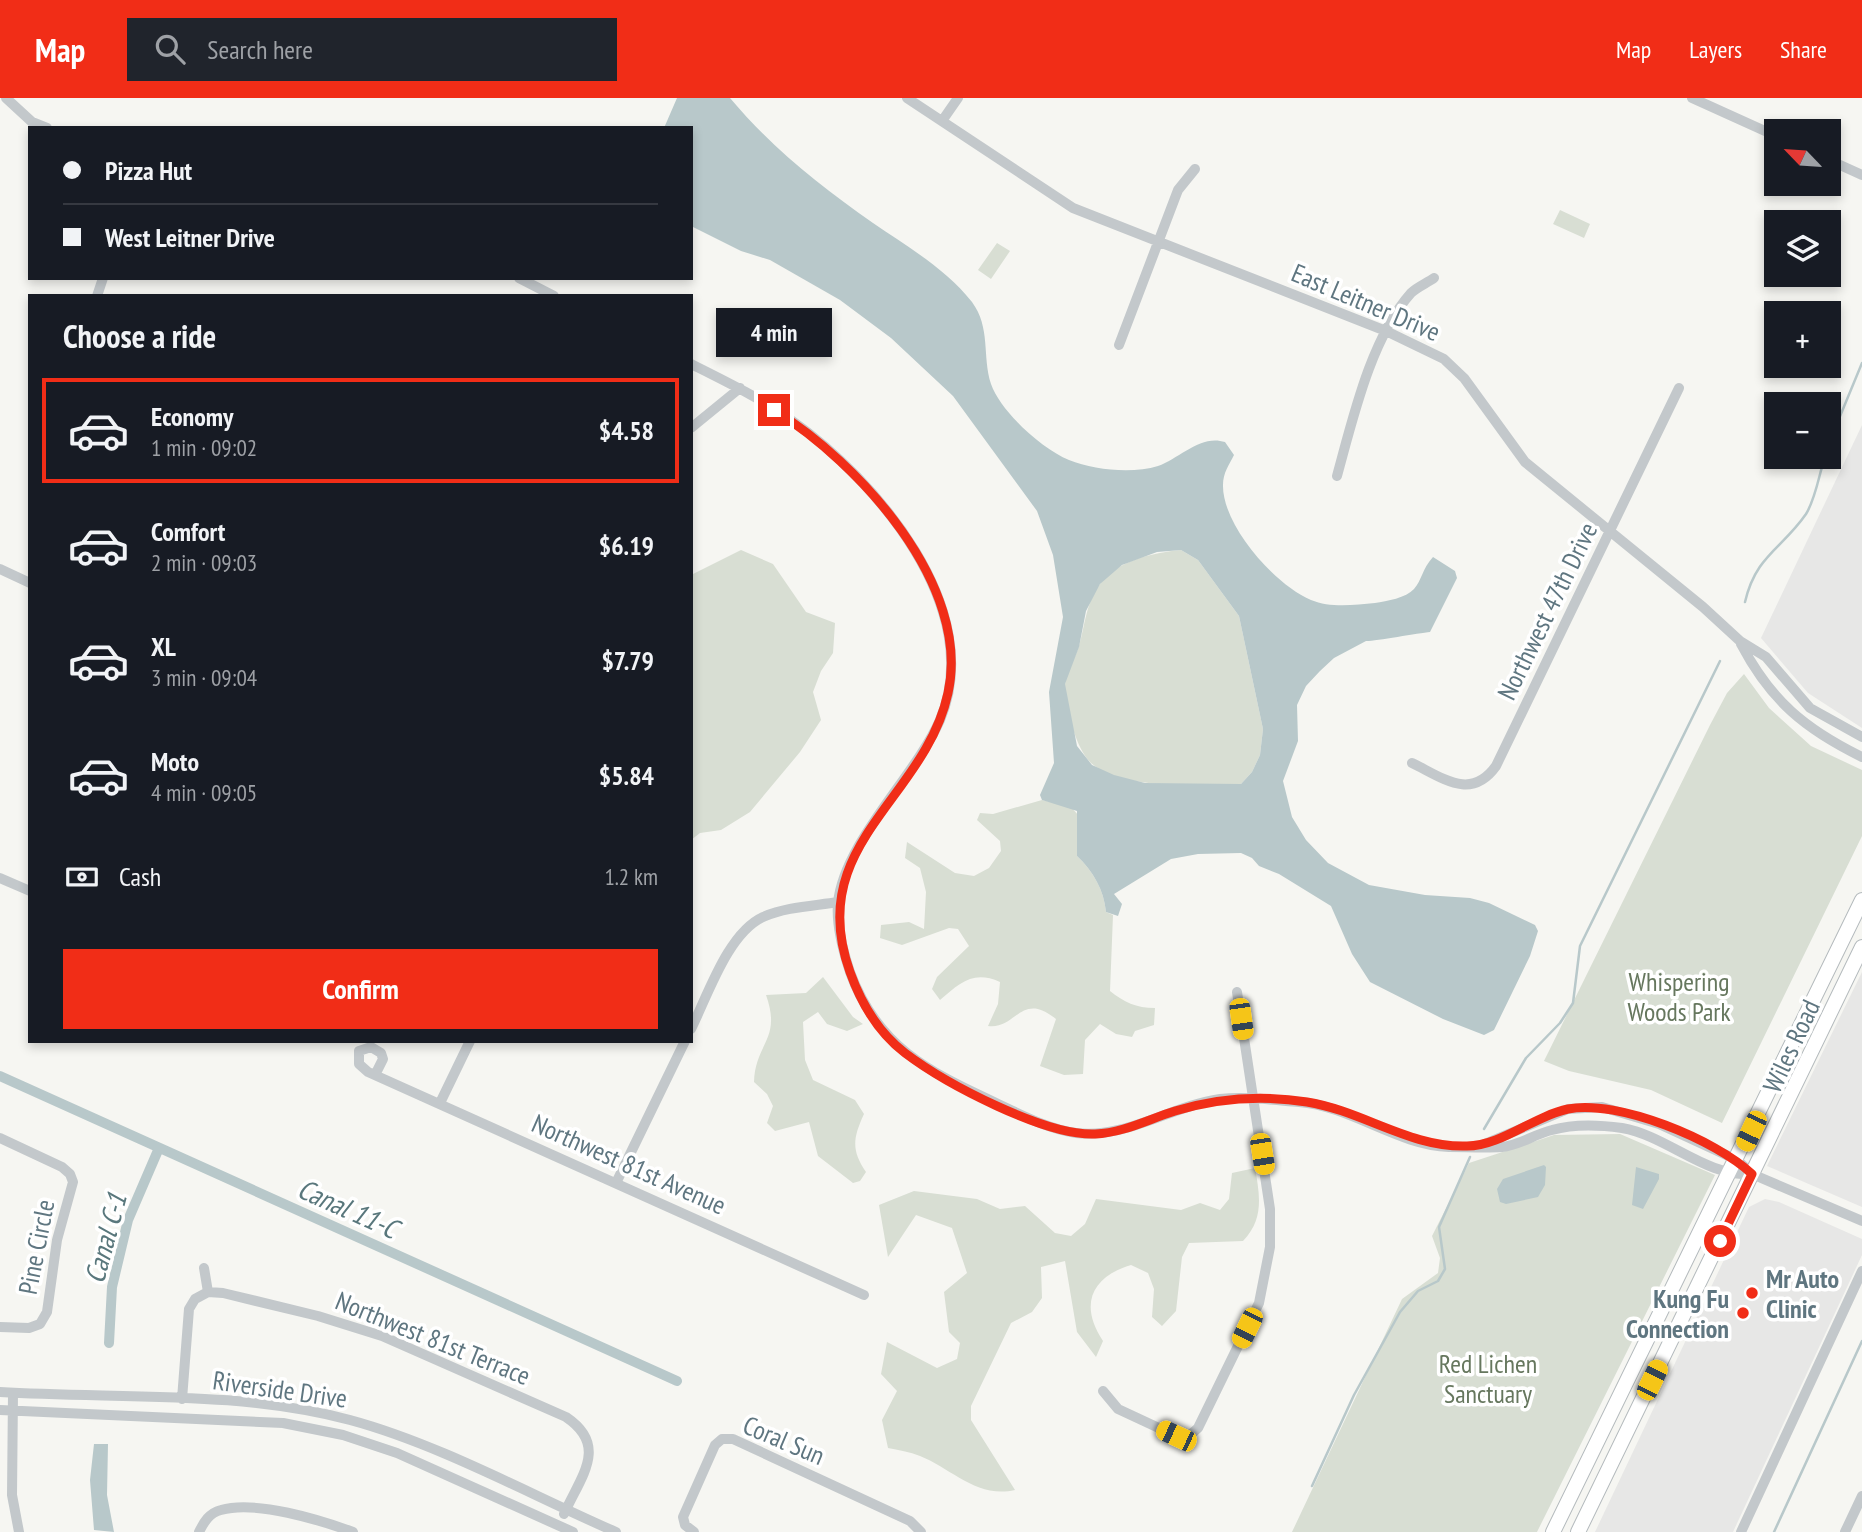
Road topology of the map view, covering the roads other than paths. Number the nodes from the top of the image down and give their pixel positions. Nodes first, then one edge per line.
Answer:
1 (6, 98) edge
2 (907, 98) edge
3 (957, 98) edge
4 (1692, 98) edge
5 (943, 121) junction
6 (42, 126) edge
7 (1764, 131) edge
8 (1841, 165) edge
9 (1195, 169) dead end
10 (1862, 175) edge
11 (1157, 242) junction
12 (1434, 278) dead end
13 (523, 280) edge
14 (550, 294) edge
15 (1386, 331) junction
16 (1119, 345) dead end
17 (693, 365) edge
18 (740, 388) junction
19 (1679, 388) dead end
20 (693, 426) edge
21 (1337, 476) dead end
22 (1611, 532) junction
23 (0, 569) edge
24 (28, 582) edge
25 (1740, 641) junction
26 (1810, 708) junction
27 (1800, 720) junction
28 (1862, 737) edge
29 (1862, 757) edge
30 (1412, 763) dead end
31 (0, 878) edge
32 (28, 890) edge
33 (1862, 900) edge
34 (838, 902) junction
35 (1837, 950) junction
36 (1859, 953) edge
37 (1237, 992) dead end
38 (693, 1025) edge
39 (469, 1043) edge
40 (684, 1043) edge
41 (376, 1073) dead end
42 (1253, 1099) junction
43 (440, 1103) junction
44 (0, 1138) edge
45 (1480, 1146) junction
46 (1737, 1160) junction
47 (1752, 1174) junction
48 (1730, 1175) junction
49 (616, 1183) junction
50 (1862, 1221) edge
51 (204, 1268) dead end
52 (1862, 1271) edge
53 (208, 1292) junction
54 (864, 1295) dead end
55 (0, 1326) edge
56 (1103, 1391) dead end
57 (0, 1392) edge
58 (13, 1393) junction
59 (183, 1399) junction
60 (0, 1410) edge
61 (13, 1411) junction
62 (6, 1494) edge
63 (1862, 1496) edge
64 (566, 1510) junction
65 (1851, 1520) junction
66 (1862, 1526) edge
67 (558, 1529) edge
68 (19, 1532) edge
69 (199, 1532) edge
70 (354, 1532) edge
71 (573, 1532) edge
72 (616, 1532) edge
73 (694, 1532) edge
74 (921, 1532) edge
75 (1553, 1532) edge
76 (1578, 1532) edge
77 (1741, 1532) edge
78 (1845, 1532) edge

1 - 6 street
2 - 5 street, East Leitner Drive
3 - 5 street
4 - 7 street
5 - 11 street, East Leitner Drive
8 - 10 street
9 - 11 street
11 - 15 street, East Leitner Drive
11 - 16 street
12 - 15 street
13 - 14 street
15 - 21 street
15 - 22 street, East Leitner Drive
17 - 18 street
18 - 20 street
18 - 34 street
19 - 22 street, Northwest 47th Drive
22 - 25 street, East Leitner Drive
22 - 30 street, Northwest 47th Drive
23 - 24 street
25 - 26 street, East Leitner Drive
25 - 27 street, East Leitner Drive
26 - 27 street
26 - 28 street, East Leitner Drive
27 - 29 street, East Leitner Drive
31 - 32 street
33 - 35 main road, Wiles Road
34 - 38 street
34 - 42 street
35 - 36 main road
35 - 46 main road, Wiles Road
36 - 47 main road, Wiles Road
37 - 42 street
39 - 43 street
40 - 49 street
41 - 43 street, Northwest 81st Avenue
42 - 45 street
42 - 56 street
43 - 49 street, Northwest 81st Avenue
44 - 55 street, Pine Circle
45 - 46 street
45 - 48 street
46 - 47 street
46 - 48 main road, Wiles Road
47 - 48 street
47 - 50 street
47 - 76 main road, Wiles Road
48 - 75 main road, Wiles Road
49 - 54 street, Northwest 81st Avenue
51 - 53 street
52 - 77 street
53 - 59 street
53 - 64 street, Northwest 81st Terrace
57 - 58 street, Riverside Drive
58 - 59 street, Riverside Drive
58 - 61 street
59 - 64 street, Riverside Drive
60 - 61 street, Riverside Drive
61 - 62 street
61 - 67 street, Riverside Drive
62 - 68 street
63 - 65 street
64 - 67 street
64 - 72 street, Riverside Drive
65 - 66 street
65 - 78 street
67 - 71 street, Riverside Drive
69 - 70 street
73 - 74 street, Coral Sun

